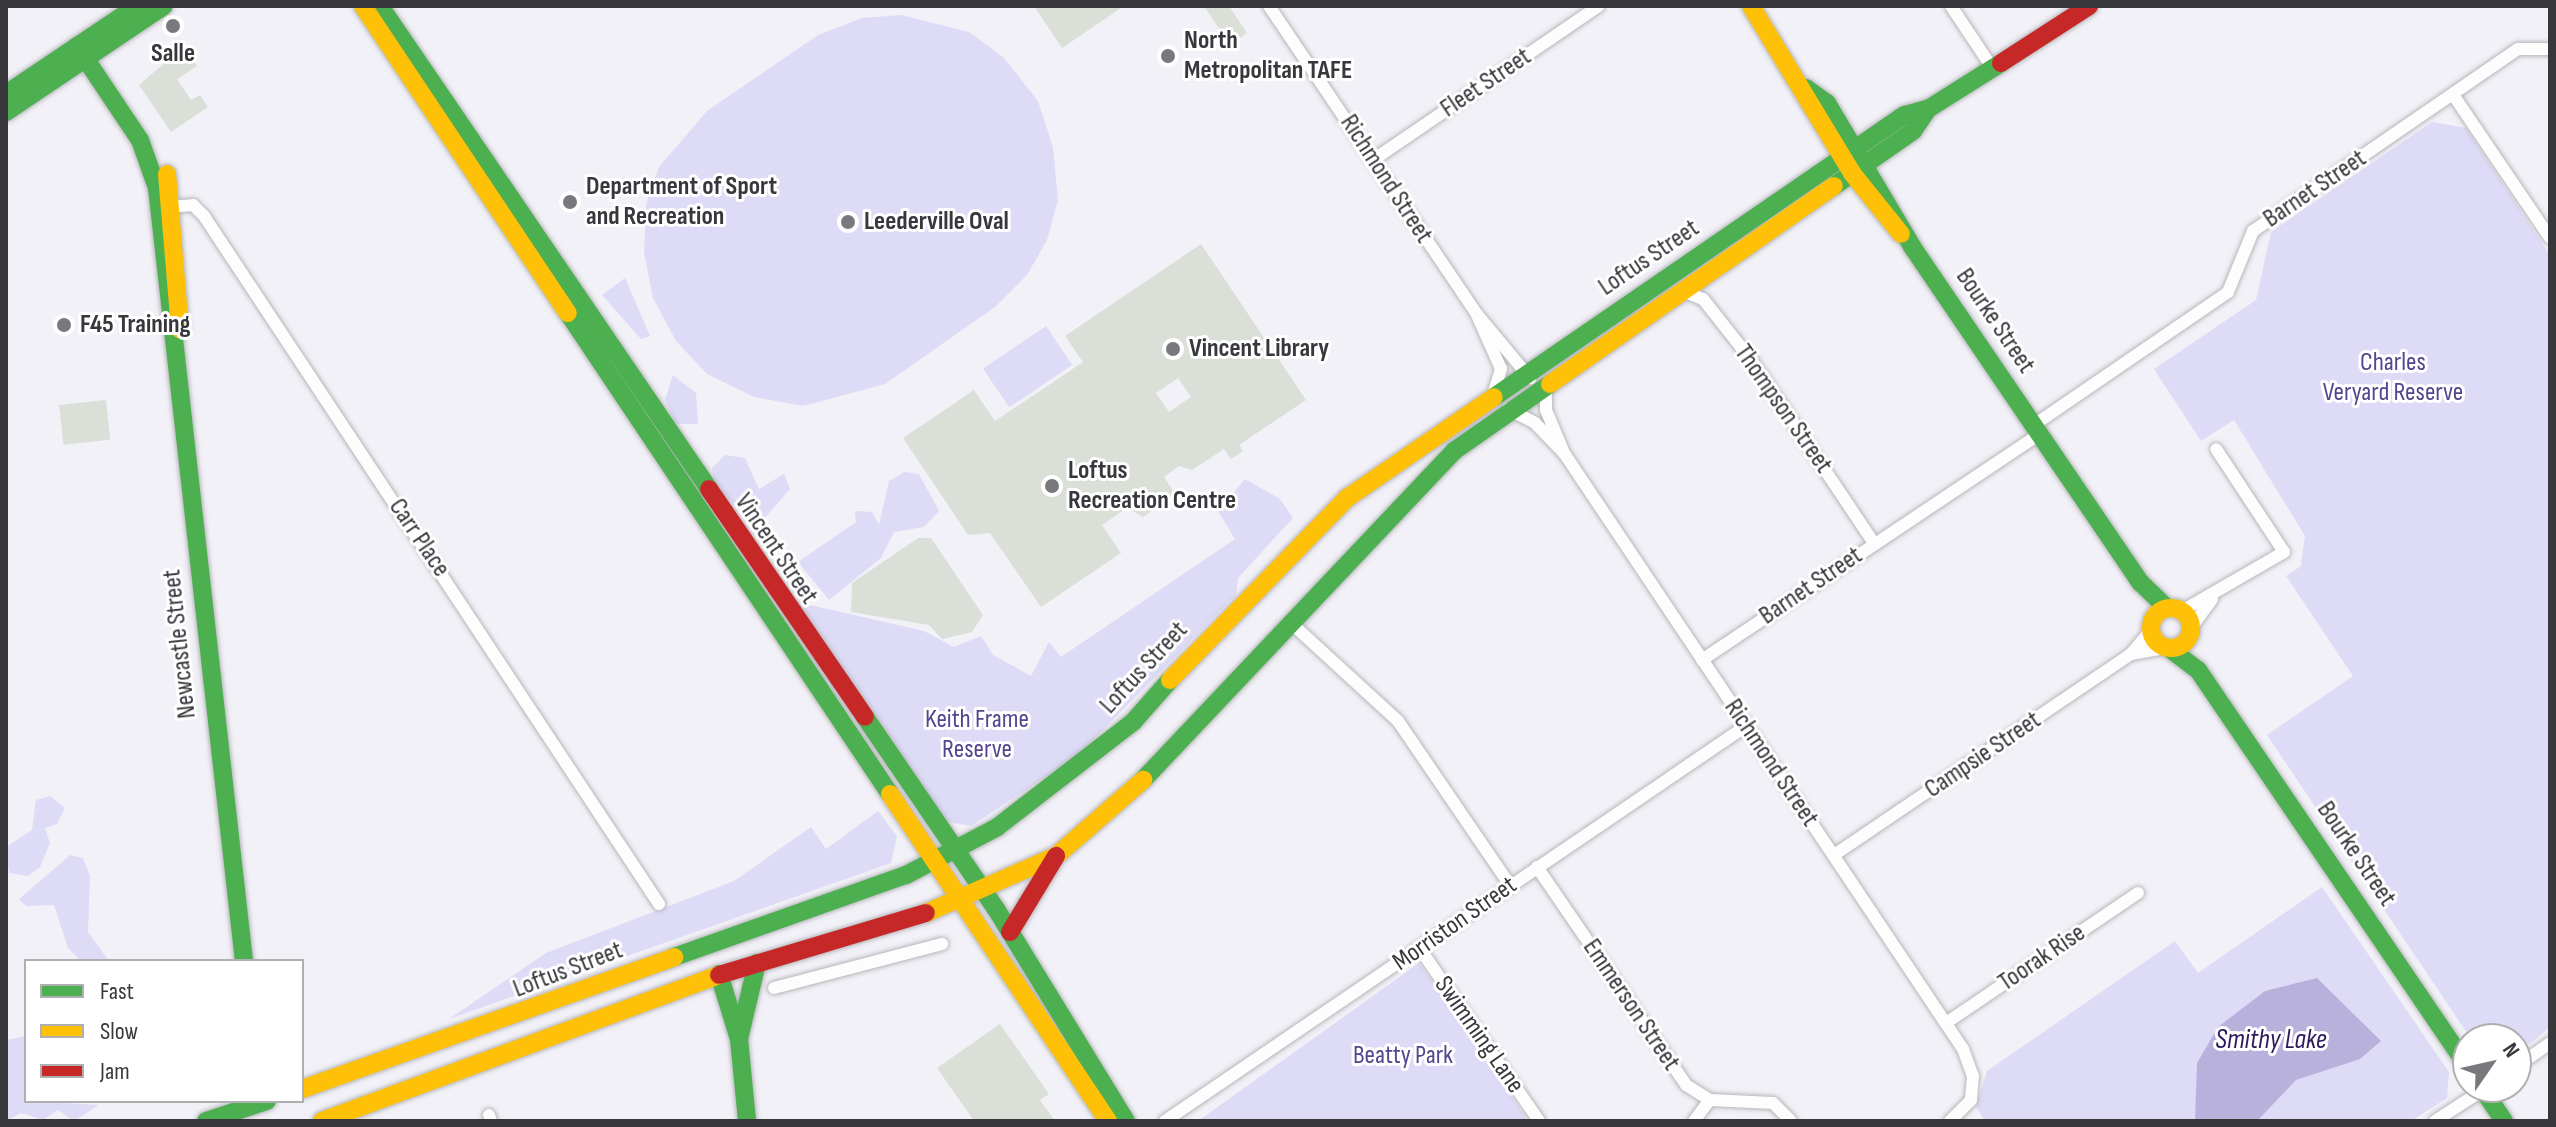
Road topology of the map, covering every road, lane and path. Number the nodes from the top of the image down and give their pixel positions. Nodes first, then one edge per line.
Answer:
1 (137, 6) edge
2 (164, 6) edge
3 (363, 6) edge
4 (380, 6) edge
5 (1269, 6) edge
6 (1599, 6) edge
7 (1751, 6) edge
8 (1951, 6) edge
9 (2089, 6) edge
10 (86, 49) junction
11 (2550, 49) edge
12 (1993, 69) junction
13 (6, 94) edge
14 (2454, 96) junction
15 (6, 112) edge
16 (1373, 160) junction
17 (1854, 161) junction
18 (166, 207) junction
19 (2550, 238) edge
20 (1678, 291) junction
21 (1476, 313) junction
22 (1525, 371) junction
23 (1542, 383) junction
24 (1494, 392) junction
25 (1508, 409) junction
26 (2037, 429) junction
27 (2216, 449) dead end
28 (1564, 453) junction
29 (1874, 543) junction
30 (2141, 583) junction
31 (2212, 599) junction
32 (2174, 610) junction
33 (1291, 623) junction
34 (2151, 627) junction
35 (2191, 631) junction
36 (2167, 648) junction
37 (2131, 654) junction
38 (1702, 660) junction
39 (2198, 670) junction
40 (1746, 726) junction
41 (953, 852) junction
42 (1834, 855) junction
43 (1056, 856) junction
44 (934, 861) junction
45 (1537, 867) junction
46 (1510, 885) junction
47 (982, 890) junction
48 (2138, 893) dead end
49 (961, 900) junction
50 (659, 904) dead end
51 (1010, 932) junction
52 (239, 937) junction
53 (852, 940) junction
54 (942, 944) dead end
55 (1420, 949) junction
56 (236, 959) edge
57 (244, 959) edge
58 (757, 963) junction
59 (859, 966) junction
60 (719, 974) junction
61 (774, 988) dead end
62 (1946, 1023) junction
63 (739, 1039) junction
64 (2550, 1043) edge
65 (2452, 1044) edge
66 (2532, 1056) edge
67 (304, 1088) edge
68 (1710, 1100) junction
69 (2462, 1103) edge
70 (2493, 1103) edge
71 (264, 1106) edge
72 (235, 1111) edge
73 (206, 1121) edge
74 (322, 1121) edge
75 (747, 1121) edge
76 (1108, 1121) edge
77 (1126, 1121) edge
78 (1165, 1121) edge
79 (1539, 1121) edge
80 (1694, 1121) edge
81 (1791, 1121) edge
82 (1950, 1121) edge
83 (2435, 1121) edge
84 (2504, 1121) edge

1 - 10 main road
2 - 10 main road
3 - 44 main road, Vincent Street
4 - 41 main road, Vincent Street
5 - 16 street, Richmond Street
6 - 16 street, Fleet Street
7 - 17 main road, Bourke Street
8 - 12 street
9 - 12 main road, Loftus Street
10 - 13 main road
10 - 15 main road
10 - 18 main road, Newcastle Street
11 - 14 street, Barnet Street
12 - 17 main road, Loftus Street
14 - 19 street
14 - 26 street, Barnet Street
16 - 21 street, Richmond Street
17 - 20 main road, Loftus Street
17 - 22 main road, Loftus Street
17 - 26 main road, Bourke Street
18 - 50 street, Carr Place
18 - 52 main road, Newcastle Street
20 - 23 main road, Loftus Street
20 - 29 street, Thompson Street
21 - 22 street, Richmond Street
21 - 24 street, Richmond Street
22 - 23 street, Richmond Street
22 - 24 main road, Loftus Street
23 - 25 main road, Loftus Street
23 - 28 street, Richmond Street
24 - 41 main road, Loftus Street
25 - 28 street, Richmond Street
25 - 33 main road, Loftus Street
26 - 29 street, Barnet Street
26 - 30 main road, Bourke Street
27 - 31 street
28 - 38 street, Richmond Street
29 - 38 street, Barnet Street
30 - 32 main road, Bourke Street
30 - 34 main road, Bourke Street
31 - 32 street
31 - 35 street
32 - 34 main road
32 - 35 main road, Bourke Street
33 - 43 main road, Loftus Street
33 - 46 street
34 - 36 main road, Bourke Street
34 - 37 street, Campsie Street
35 - 36 main road
35 - 39 main road, Bourke Street
36 - 37 street, Campsie Street
36 - 39 main road, Bourke Street
37 - 42 street, Campsie Street
38 - 40 street, Richmond Street
39 - 65 main road, Bourke Street
40 - 42 street, Richmond Street
40 - 45 street, Morriston Street
41 - 44 main road, Loftus Street
41 - 47 main road, Vincent Street
42 - 62 street, Richmond Street
43 - 47 main road, Loftus Street
43 - 51 main road
44 - 49 main road, Vincent Street
44 - 67 main road, Loftus Street
45 - 46 street, Morriston Street
45 - 68 street, Emmerson Street
46 - 55 street, Morriston Street
47 - 49 main road, Loftus Street
47 - 51 main road, Vincent Street
48 - 62 street, Toorak Rise
49 - 53 main road, Loftus Street
49 - 76 main road, Vincent Street
51 - 77 main road, Vincent Street
52 - 56 main road, Newcastle Street
52 - 57 main road, Newcastle Street
53 - 58 main road, Loftus Street
53 - 59 street
54 - 59 street
55 - 78 street, Morriston Street
55 - 79 street, Swimming Lane
58 - 60 main road, Loftus Street
58 - 63 main road
59 - 61 street
60 - 63 main road
60 - 74 main road, Loftus Street
62 - 82 street, Richmond Street
63 - 75 main road
64 - 66 street
68 - 80 street
68 - 81 street
69 - 83 street
70 - 84 main road
71 - 72 main road
72 - 73 main road

